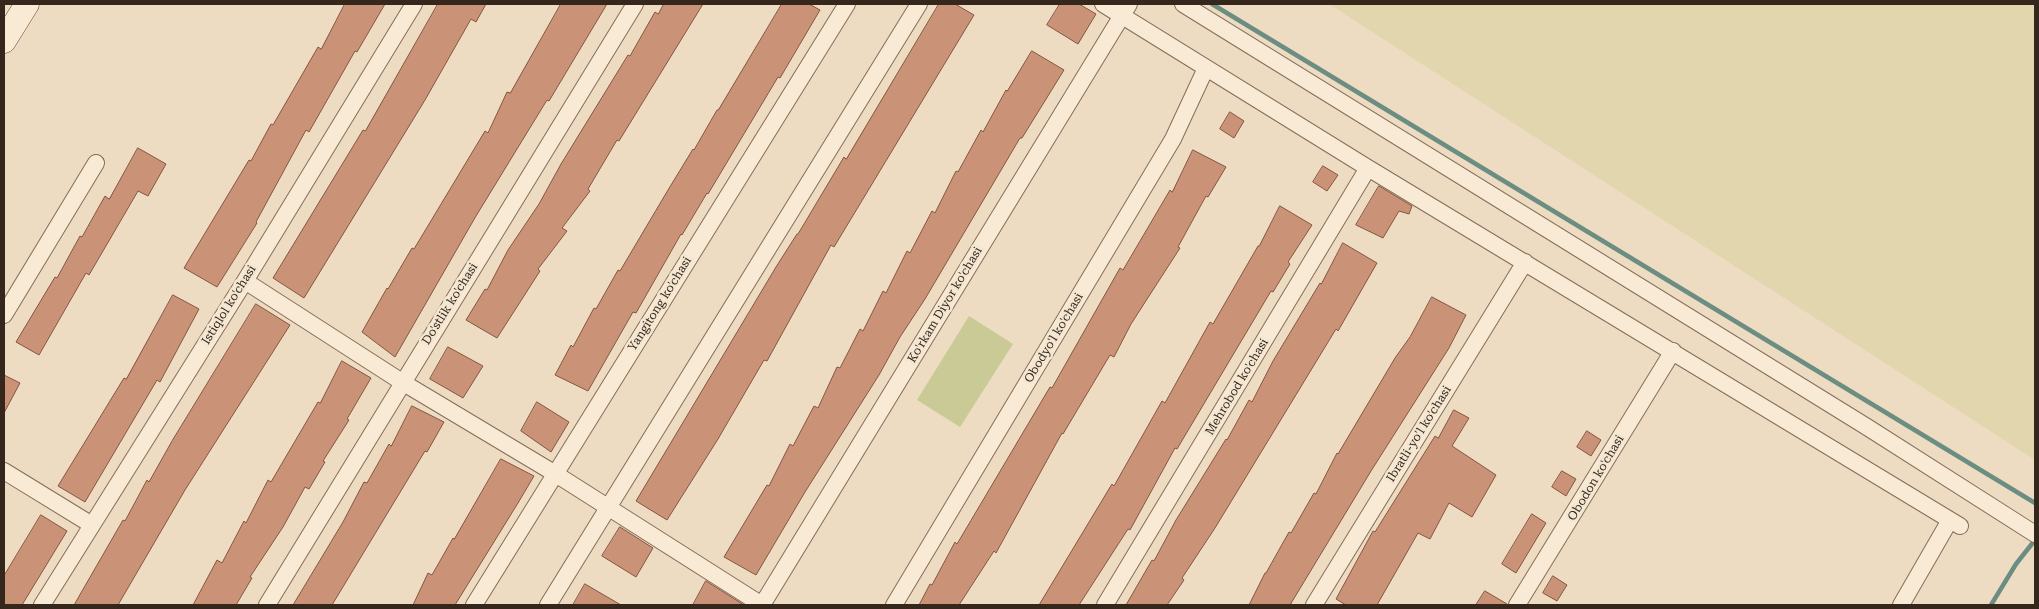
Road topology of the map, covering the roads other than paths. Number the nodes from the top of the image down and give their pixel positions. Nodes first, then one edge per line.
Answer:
1 (27, 4) edge
2 (414, 4) edge
3 (635, 4) edge
4 (847, 4) edge
5 (919, 4) edge
6 (1103, 4) edge
7 (1183, 4) edge
8 (1125, 10) edge
9 (4, 41) edge
10 (1206, 68) junction
11 (96, 163) dead end
12 (1368, 168) junction
13 (1525, 262) junction
14 (245, 281) junction
15 (4, 315) edge
16 (1673, 351) junction
17 (402, 382) junction
18 (4, 471) edge
19 (554, 473) junction
20 (607, 508) junction
21 (92, 525) junction
22 (2030, 531) edge
23 (42, 605) edge
24 (267, 605) edge
25 (474, 605) edge
26 (548, 605) edge
27 (762, 605) edge
28 (894, 605) edge
29 (1105, 605) edge
30 (1314, 605) edge
31 (1517, 605) edge
32 (1901, 605) edge

1 - 9 street
2 - 14 street, Istiqlol ko'chasi
3 - 17 street, Do'stlik ko'chasi
4 - 19 street, Yangitong ko'chasi
5 - 20 street
6 - 8 street
7 - 22 street
8 - 10 street
8 - 27 street, Ko'rkam Diyor ko'chasi
10 - 12 street
10 - 28 street, Obodyo'l ko'chasi
11 - 15 street
12 - 13 street
12 - 29 street, Mehrobod ko'chasi
13 - 16 street
13 - 30 street, Ibratli-yo'l ko'chasi
14 - 17 street
14 - 21 street, Istiqlol ko'chasi
16 - 31 street, Obodon ko'chasi
16 - 32 street
17 - 19 street
17 - 24 street, Do'stlik ko'chasi
18 - 21 street
19 - 20 street
19 - 25 street, Yangitong ko'chasi
20 - 26 street
20 - 27 street
21 - 23 street, Istiqlol ko'chasi

